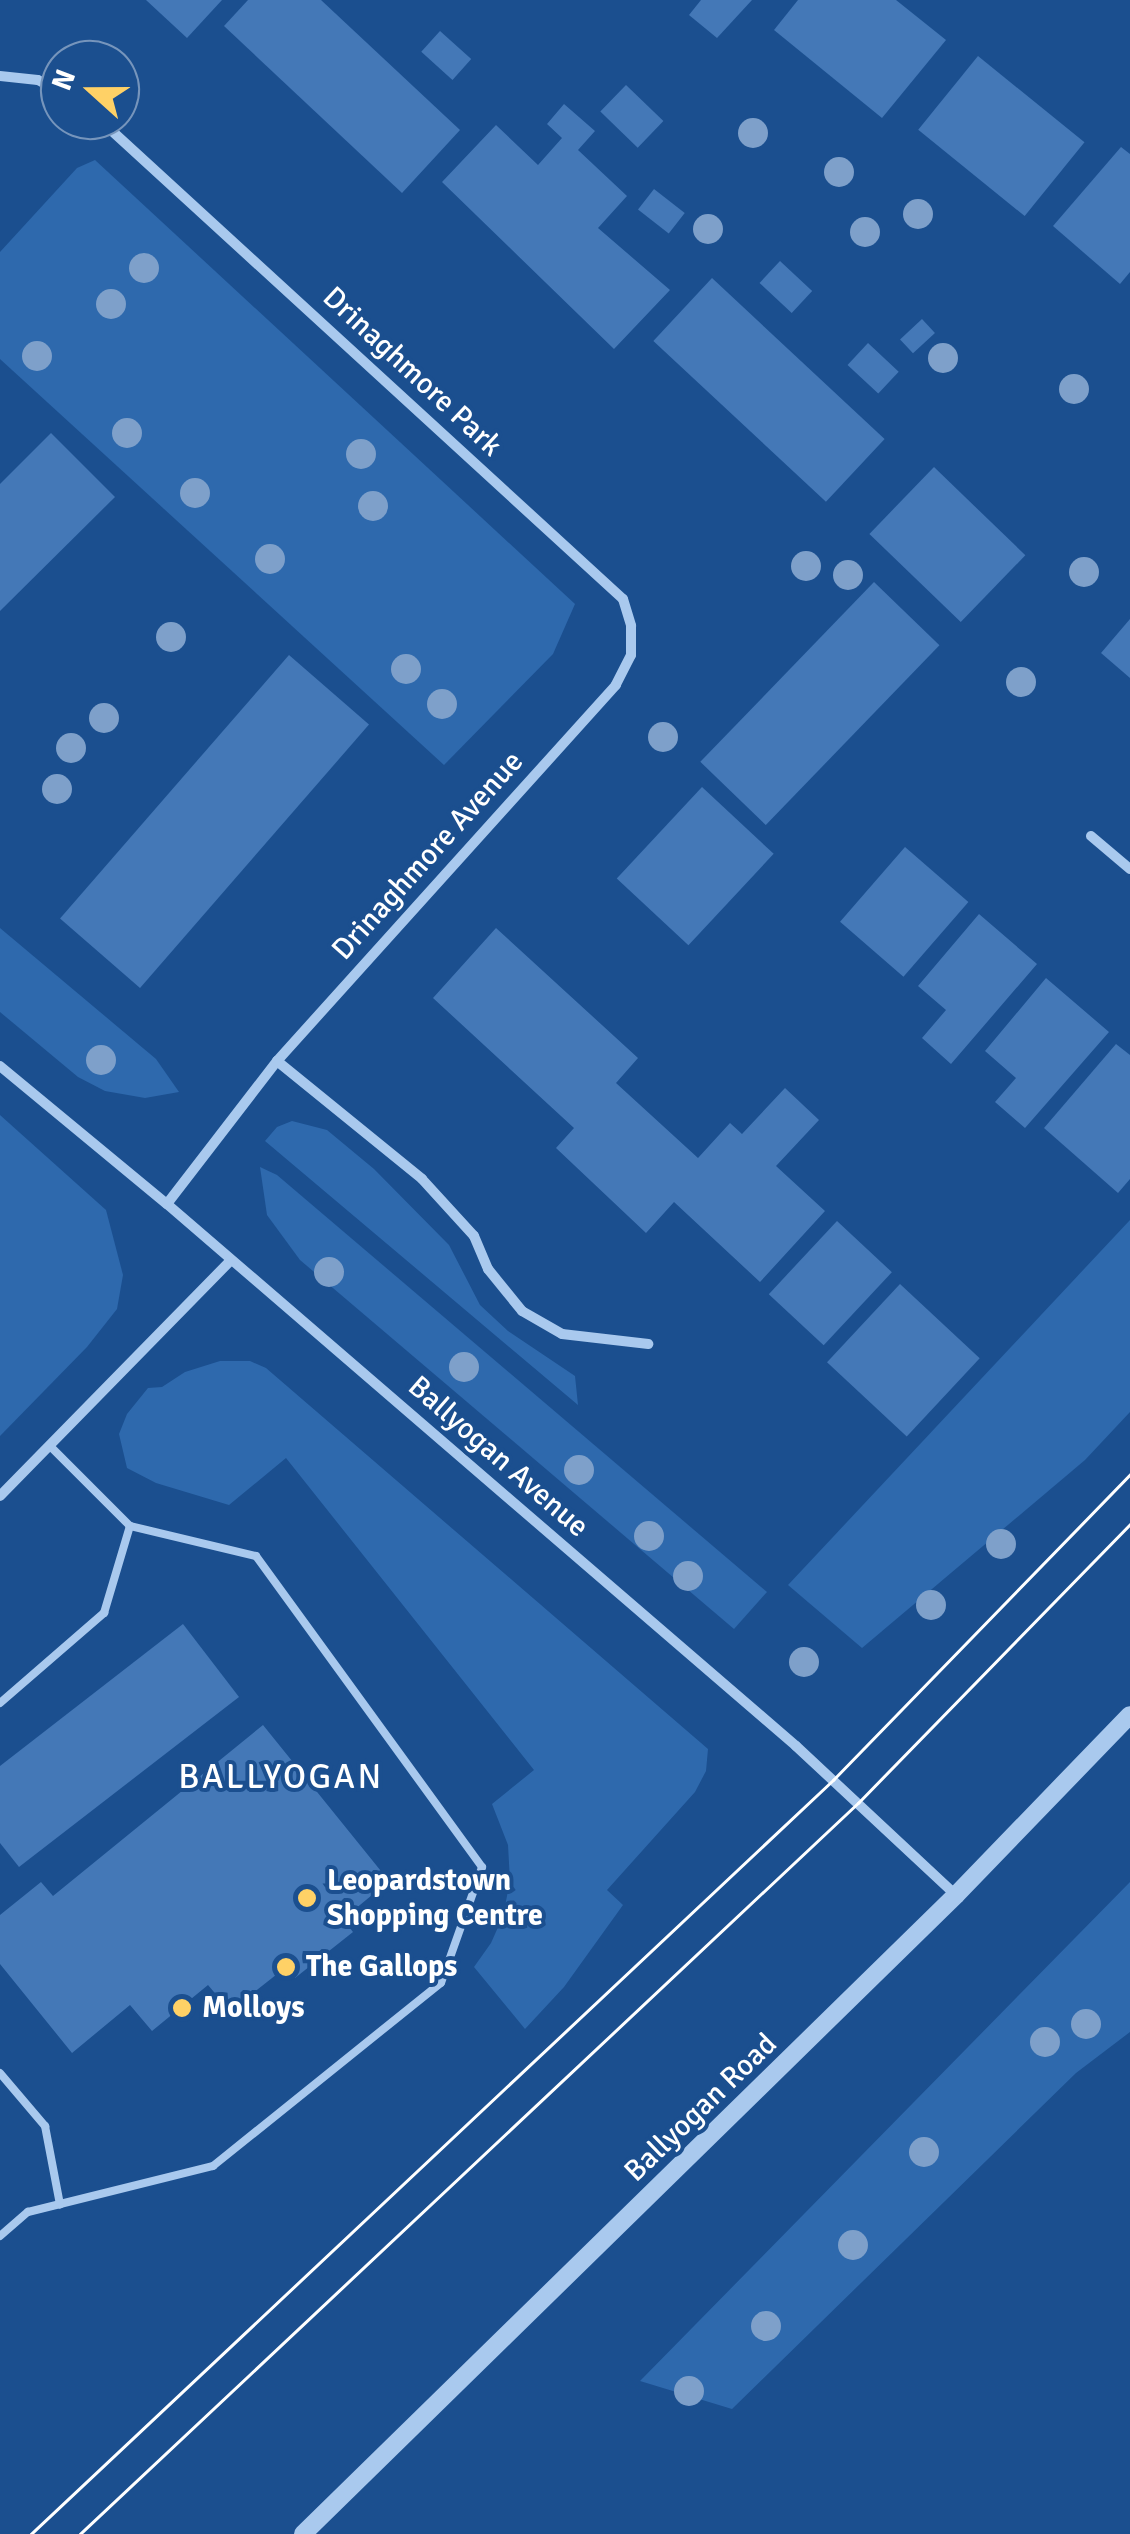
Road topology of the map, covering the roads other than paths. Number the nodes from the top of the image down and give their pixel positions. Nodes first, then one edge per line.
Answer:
1 (0, 76) edge
2 (40, 81) edge
3 (122, 140) edge
4 (616, 685) joint
5 (1091, 836) dead end
6 (1130, 869) edge
7 (277, 1061) junction
8 (0, 1066) edge
9 (167, 1204) junction
10 (231, 1260) junction
11 (648, 1344) dead end
12 (50, 1446) junction
13 (0, 1496) edge
14 (130, 1526) junction
15 (0, 1704) edge
16 (1130, 1715) edge
17 (956, 1895) junction
18 (0, 2072) edge
19 (60, 2205) junction
20 (0, 2236) edge
21 (303, 2534) edge

1 - 2 street
3 - 4 street, Drinaghmore Park
4 - 7 street, Drinaghmore Avenue
5 - 6 street
7 - 9 street, Drinaghmore Avenue
7 - 11 street
8 - 9 street, Ballyogan Avenue
9 - 10 street, Ballyogan Avenue
10 - 12 street
10 - 17 street, Ballyogan Avenue
12 - 13 street
12 - 14 lane
14 - 15 lane
14 - 19 lane
16 - 17 street, Ballyogan Road
17 - 21 street, Ballyogan Road
18 - 19 lane
19 - 20 lane

